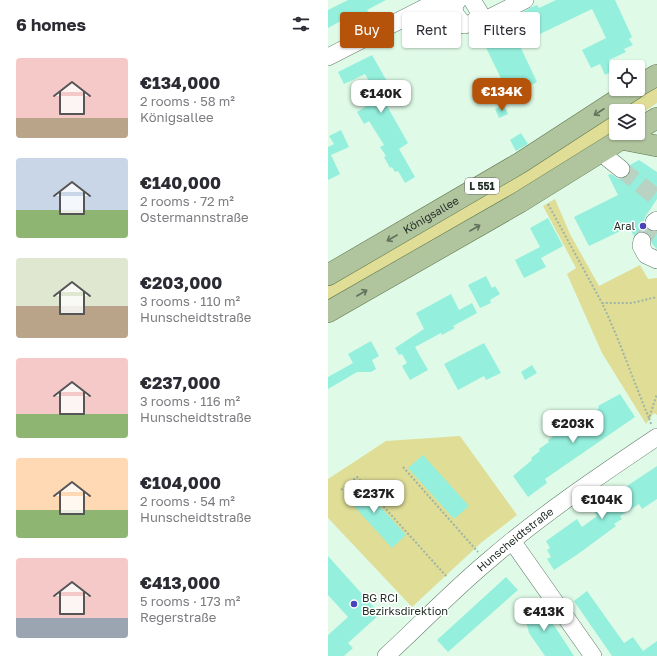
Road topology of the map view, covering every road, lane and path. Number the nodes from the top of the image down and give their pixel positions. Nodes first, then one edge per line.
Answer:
1 (472, 0) edge
2 (525, 0) edge
3 (456, 3) edge
4 (479, 12) edge
5 (501, 12) edge
6 (469, 23) edge
7 (328, 57) edge
8 (657, 75) edge
9 (645, 82) edge
10 (623, 96) edge
11 (657, 118) edge
12 (645, 125) edge
13 (620, 140) edge
14 (644, 140) edge
15 (657, 146) edge
16 (600, 152) junction
17 (621, 169) tunnel mouth
18 (540, 190) junction
19 (642, 241) dead end
20 (657, 260) edge
21 (328, 275) edge
22 (657, 297) edge
23 (602, 303) junction
24 (328, 312) edge
25 (657, 394) edge
26 (649, 418) junction
27 (654, 431) edge
28 (403, 467) dead end
29 (342, 490) dead end
30 (512, 541) junction
31 (487, 562) junction
32 (457, 588) junction
33 (386, 656) edge
34 (594, 656) edge

1 - 4 street
2 - 5 street
3 - 6 street
3 - 7 street
8 - 9 main road
10 -> 21 main road, Königsallee / L 551
11 - 12 main road
13 - 16 main road
14 - 15 main road
16 - 17 street
16 - 18 main road
18 - 23 path
24 -> 18 main road
19 - 20 street
22 - 23 path
23 - 26 path
25 - 26 path
26 - 27 path
27 - 30 street, Hunscheidtstraße
28 - 31 path
29 - 32 path
30 - 31 street, Hunscheidtstraße
30 - 34 street
31 - 32 street, Hunscheidtstraße
32 - 33 street, Hunscheidtstraße

